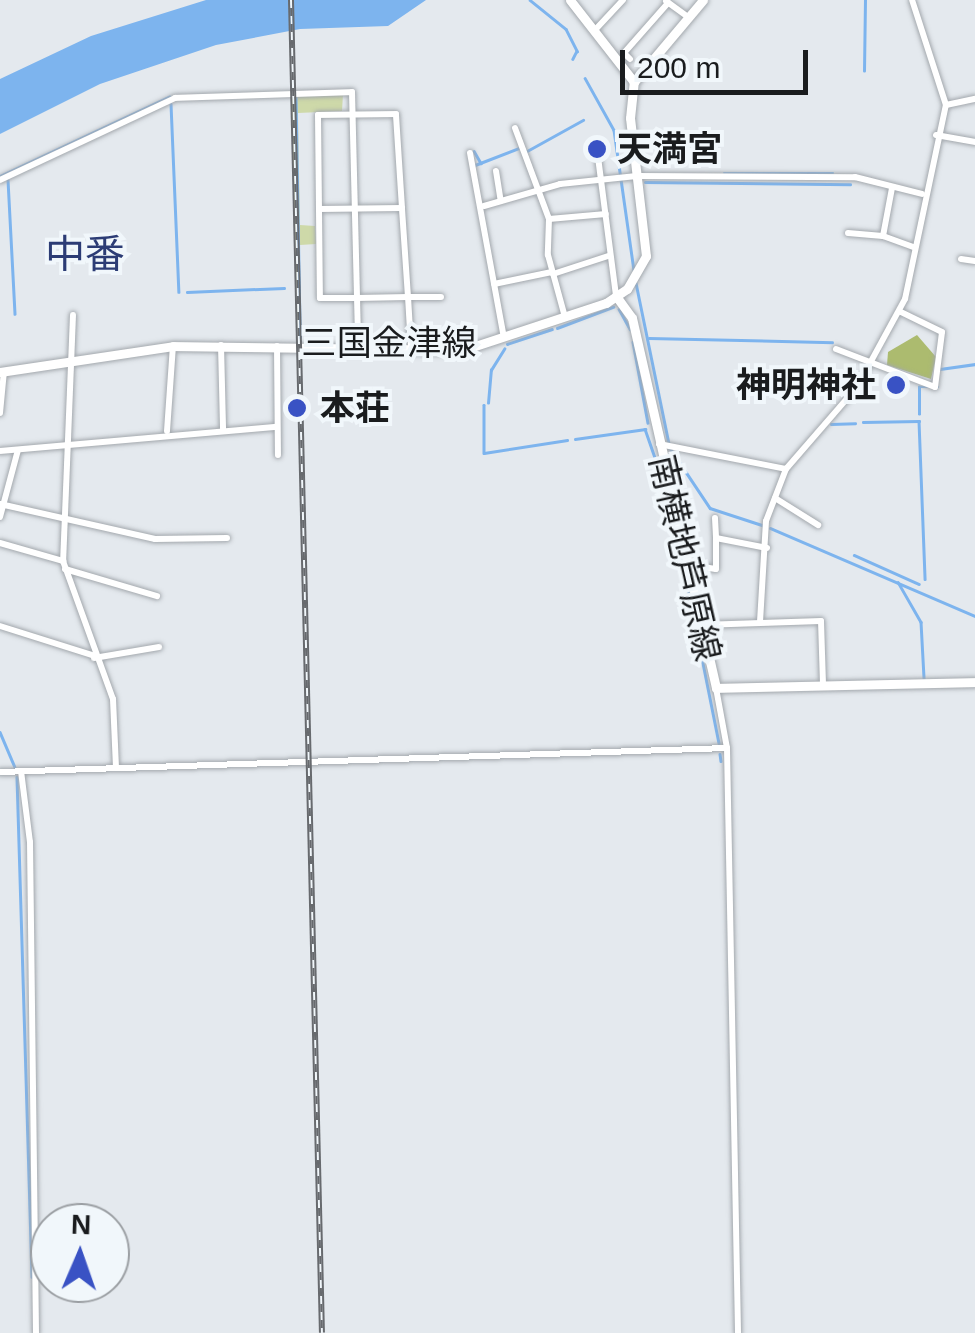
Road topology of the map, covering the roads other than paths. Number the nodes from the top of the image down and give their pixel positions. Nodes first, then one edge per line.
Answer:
1 (570, 0) edge
2 (623, 0) edge
3 (703, 0) edge
4 (912, 0) edge
5 (666, 1) edge
6 (689, 18) junction
7 (595, 30) junction
8 (630, 58) dead end
9 (634, 82) junction
10 (975, 99) edge
11 (946, 105) junction
12 (353, 114) junction
13 (514, 128) dead end
14 (936, 136) junction
15 (975, 142) edge
16 (470, 152) dead end
17 (598, 157) dead end
18 (496, 172) dead end
19 (637, 176) junction
20 (0, 180) edge
21 (601, 181) junction
22 (892, 188) junction
23 (922, 194) junction
24 (537, 196) junction
25 (501, 201) junction
26 (484, 206) junction
27 (402, 208) junction
28 (319, 209) junction
29 (355, 209) junction
30 (606, 214) junction
31 (549, 219) junction
32 (848, 233) dead end
33 (883, 236) junction
34 (914, 247) junction
35 (608, 256) junction
36 (962, 258) dead end
37 (975, 261) edge
38 (552, 273) junction
39 (494, 284) junction
40 (616, 296) junction
41 (408, 297) junction
42 (441, 297) dead end
43 (357, 298) junction
44 (901, 312) junction
45 (73, 315) dead end
46 (565, 318) junction
47 (504, 339) junction
48 (277, 343) junction
49 (221, 344) junction
50 (173, 346) junction
51 (358, 346) junction
52 (411, 347) junction
53 (836, 348) dead end
54 (73, 361) junction
55 (873, 363) junction
56 (2, 371) edge
57 (0, 413) edge
58 (277, 427) junction
59 (223, 429) junction
60 (167, 431) junction
61 (658, 443) junction
62 (71, 448) junction
63 (18, 450) junction
64 (0, 451) edge
65 (278, 455) dead end
66 (786, 469) junction
67 (775, 498) junction
68 (3, 504) edge
69 (0, 516) edge
70 (716, 518) dead end
71 (65, 519) junction
72 (818, 525) dead end
73 (227, 538) dead end
74 (716, 538) junction
75 (0, 543) edge
76 (767, 548) junction
77 (64, 565) junction
78 (690, 566) junction
79 (158, 596) dead end
80 (760, 622) junction
81 (702, 624) junction
82 (0, 626) edge
83 (158, 647) dead end
84 (93, 657) junction
85 (975, 682) edge
86 (822, 686) junction
87 (716, 688) junction
88 (727, 748) junction
89 (116, 768) junction
90 (21, 771) junction
91 (0, 772) edge
92 (36, 1333) edge
93 (738, 1333) edge

1 - 7 main road
2 - 7 street
3 - 6 main road
4 - 11 street
5 - 6 street
5 - 8 street
6 - 9 main road
7 - 9 main road
9 - 19 main road, 三国金津線
10 - 11 street
11 - 14 street
12 - 20 street
12 - 27 street
12 - 28 street
12 - 29 street
13 - 24 street
14 - 15 street
14 - 23 street
16 - 26 street
17 - 21 street
18 - 25 street
19 - 21 street
19 - 22 street
19 - 40 main road, 三国金津線
21 - 24 street
21 - 30 street
22 - 23 street
22 - 33 street
23 - 34 street
24 - 25 street
24 - 31 street
25 - 26 street
26 - 39 street
27 - 29 street
27 - 41 street
28 - 29 street
28 - 43 street
29 - 43 street
30 - 31 street
30 - 35 street
31 - 38 street
32 - 33 street
33 - 34 street
34 - 44 street
35 - 38 street
35 - 40 street
36 - 37 street
38 - 39 street
38 - 46 street
39 - 47 street
40 - 46 main road, 三国金津線
40 - 61 main road, 南横地芦原線
41 - 42 street
41 - 43 street
41 - 52 street
43 - 51 street
44 - 55 street
44 - 55 street
45 - 54 street
46 - 47 main road, 三国金津線
47 - 52 main road, 三国金津線
48 - 49 main road, 三国金津線
48 - 51 main road, 三国金津線
48 - 58 street
49 - 50 main road, 三国金津線
49 - 59 street
50 - 54 main road, 三国金津線
50 - 60 street
51 - 52 main road, 三国金津線
53 - 55 street
54 - 56 main road, 三国金津線
54 - 62 street
55 - 66 street
56 - 57 street
58 - 59 street
58 - 65 street
59 - 60 street
60 - 62 street
61 - 66 street
61 - 78 main road, 南横地芦原線
62 - 63 street
62 - 71 street
63 - 64 street
63 - 68 street
66 - 67 street
67 - 72 street
67 - 76 street
68 - 69 street
68 - 71 street
70 - 74 street
71 - 73 street
71 - 77 street
74 - 76 street
74 - 78 street
75 - 77 street
76 - 80 street
77 - 79 street
77 - 84 street
78 - 81 main road, 南横地芦原線
80 - 81 street
80 - 86 street
81 - 87 main road, 南横地芦原線
82 - 84 street
83 - 84 street
84 - 89 street
85 - 86 main road, 南横地芦原線
86 - 87 main road, 南横地芦原線
87 - 88 street
88 - 89 street
88 - 93 street
89 - 90 street
90 - 91 street
90 - 92 street

